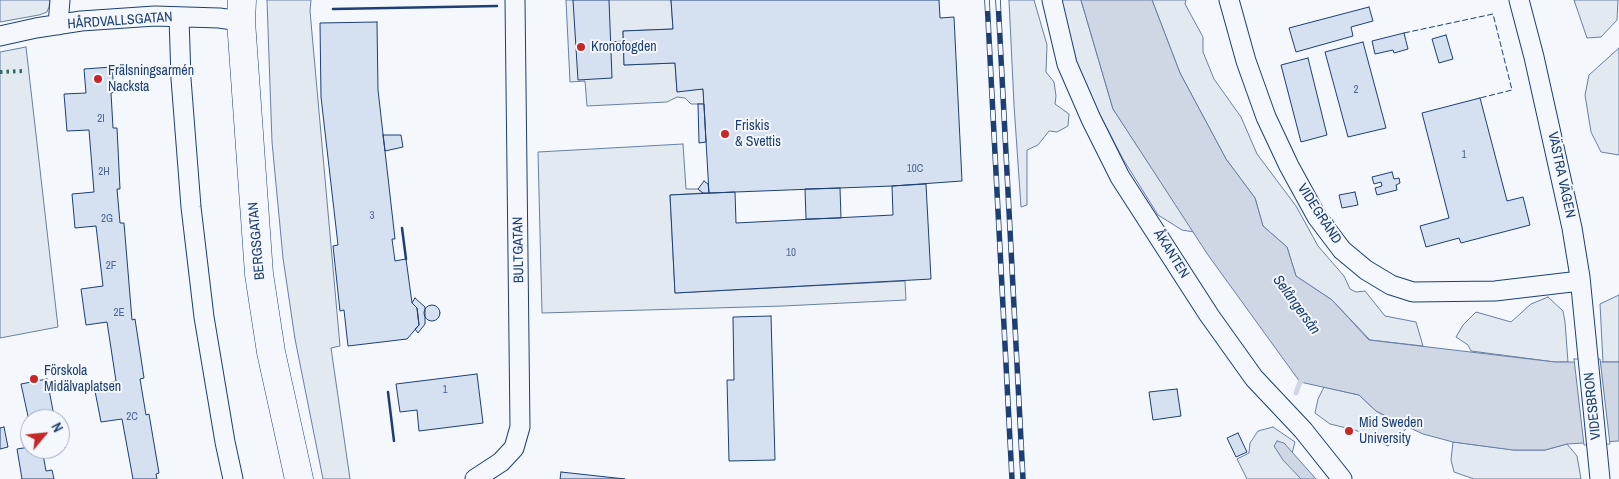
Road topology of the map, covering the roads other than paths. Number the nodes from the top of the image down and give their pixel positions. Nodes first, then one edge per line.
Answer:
1 (60, 0) edge
2 (515, 0) edge
3 (1052, 0) edge
4 (1229, 0) edge
5 (1518, 0) edge
6 (241, 10) edge
7 (179, 17) junction
8 (58, 25) junction
9 (0, 36) edge
10 (1580, 281) junction
11 (1587, 353) joint
12 (233, 479) edge
13 (299, 479) edge
14 (474, 479) edge
15 (1342, 479) edge
16 (1600, 479) edge

1 - 8 street
2 - 14 street, BULTGATAN
3 - 15 street, ÅKANTEN
4 - 10 street, VIDEGRÄND
5 - 10 street, VÄSTRA VÄGEN
6 - 7 street, HÅRDVALLSGATAN
6 - 13 highway, BERGSGATAN
7 - 8 street, HÅRDVALLSGATAN
7 - 12 street
8 - 9 street, HÅRDVALLSGATAN
10 - 11 street, VÄSTRA VÄGEN
11 - 16 street, VIDESBRON

